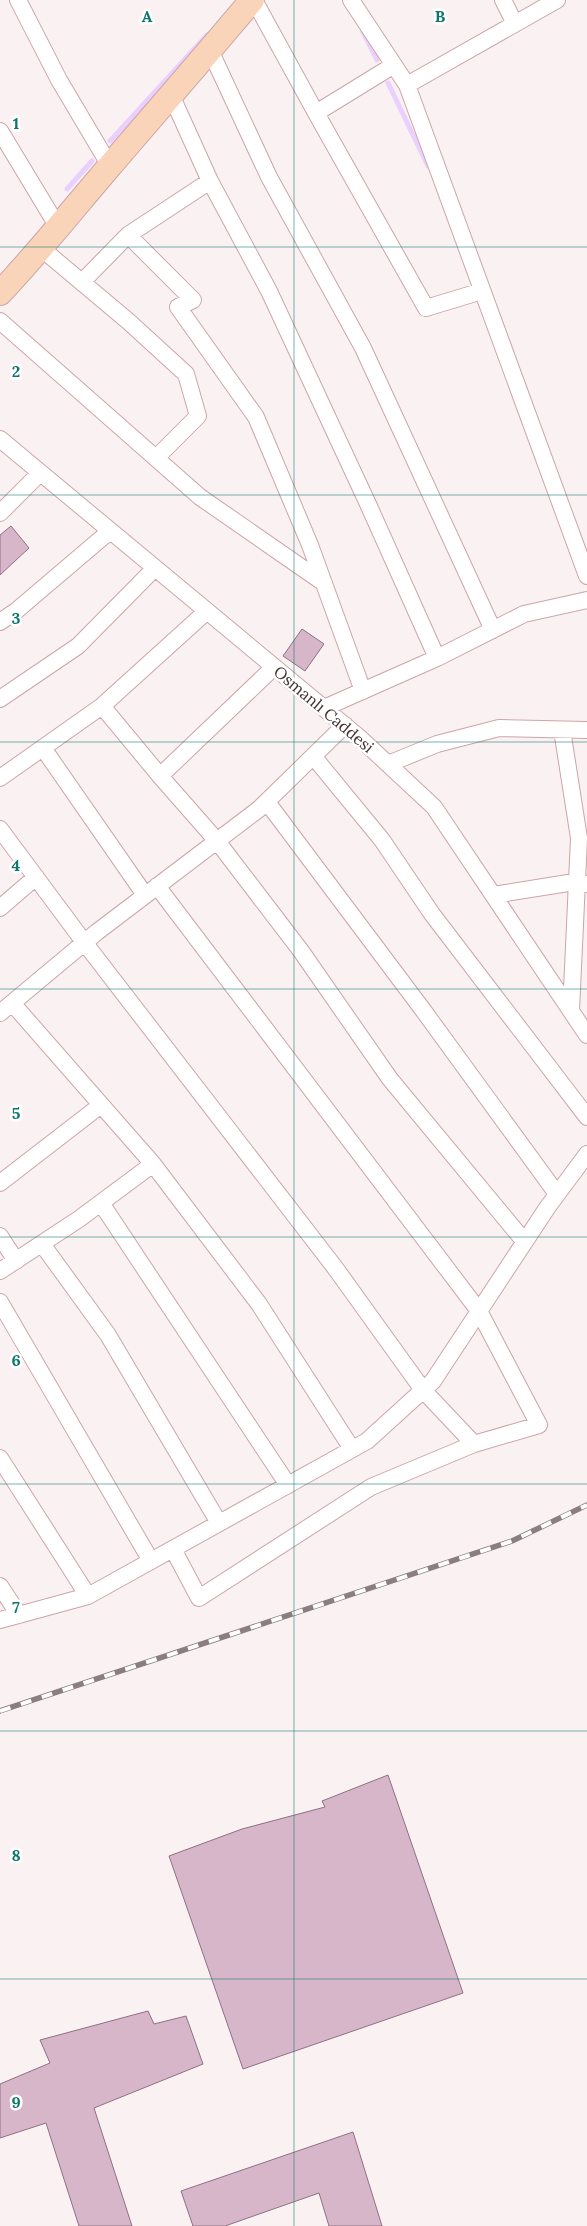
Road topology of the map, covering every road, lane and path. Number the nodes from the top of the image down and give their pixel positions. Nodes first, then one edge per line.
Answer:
1 (18, 0) edge
2 (253, 0) edge
3 (351, 0) edge
4 (503, 0) edge
5 (557, 0) edge
6 (515, 24) junction
7 (210, 50) junction
8 (394, 65) junction
9 (407, 84) junction
10 (172, 97) junction
11 (316, 112) junction
12 (0, 131) edge
13 (110, 166) junction
14 (210, 181) junction
15 (58, 227) junction
16 (128, 235) junction
17 (42, 248) junction
18 (82, 282) junction
19 (2, 285) edge
20 (482, 291) junction
21 (0, 321) edge
22 (0, 439) edge
23 (156, 458) junction
24 (40, 473) junction
25 (0, 513) edge
26 (110, 531) junction
27 (155, 568) junction
28 (587, 576) edge
29 (324, 583) junction
30 (587, 600) edge
31 (207, 611) junction
32 (0, 622) edge
33 (492, 630) junction
34 (437, 658) junction
35 (274, 667) junction
36 (363, 691) junction
37 (0, 699) edge
38 (102, 706) junction
39 (324, 708) junction
40 (345, 725) junction
41 (562, 730) junction
42 (587, 730) edge
43 (43, 748) junction
44 (313, 756) junction
45 (388, 764) junction
46 (160, 776) junction
47 (0, 778) edge
48 (267, 802) junction
49 (0, 828) edge
50 (217, 841) junction
51 (36, 877) junction
52 (582, 884) edge
53 (151, 891) junction
54 (493, 895) junction
55 (0, 908) edge
56 (84, 942) junction
57 (6, 1008) edge
58 (571, 1011) junction
59 (587, 1035) edge
60 (102, 1104) junction
61 (587, 1117) edge
62 (587, 1154) edge
63 (153, 1164) junction
64 (0, 1183) edge
65 (557, 1194) junction
66 (101, 1203) junction
67 (0, 1236) edge
68 (524, 1242) junction
69 (42, 1244) junction
70 (16, 1261) junction
71 (0, 1271) edge
72 (0, 1302) edge
73 (479, 1311) junction
74 (423, 1390) junction
75 (474, 1444) junction
76 (352, 1448) junction
77 (0, 1458) edge
78 (288, 1484) junction
79 (219, 1523) junction
80 (173, 1549) junction
81 (150, 1561) junction
82 (0, 1586) edge
83 (88, 1596) junction
84 (19, 1615) junction
85 (0, 1620) edge

1 - 13 street
2 - 7 street
2 - 11 street
3 - 8 street
4 - 6 street
5 - 6 street
6 - 9 street
7 - 10 street
7 - 33 street
8 - 9 street
8 - 11 street
9 - 20 street
10 - 13 street
10 - 14 street
11 - 20 street
12 - 15 street
13 - 15 street
14 - 16 street
14 - 34 street
15 - 17 street
16 - 18 street
16 - 29 street
17 - 18 street
17 - 19 street
18 - 23 street
20 - 28 street
21 - 23 street
22 - 24 street, Osmanlı Caddesi
23 - 29 street
24 - 25 street
24 - 26 street, Osmanlı Caddesi
26 - 27 street, Osmanlı Caddesi
26 - 32 street
27 - 31 street, Osmanlı Caddesi
27 - 37 street
29 - 36 street
30 - 33 street
31 - 35 street, Osmanlı Caddesi
31 - 38 street
33 - 34 street
34 - 36 street
35 - 39 street, Osmanlı Caddesi
35 - 46 street
36 - 39 street
38 - 43 street
38 - 46 street
39 - 40 street, Osmanlı Caddesi
40 - 44 street
40 - 45 street, Osmanlı Caddesi
41 - 42 street
41 - 45 street
41 - 52 street
43 - 47 street
43 - 53 street
44 - 48 street
44 - 61 street
45 - 54 street, Osmanlı Caddesi
46 - 50 street
48 - 50 street
48 - 65 street
49 - 51 street
50 - 53 street
50 - 68 street
51 - 55 street
51 - 56 street
52 - 54 street
52 - 58 street
53 - 56 street
53 - 73 street
54 - 58 street, Osmanlı Caddesi
56 - 57 street
56 - 74 street
57 - 60 street
58 - 59 street, Osmanlı Caddesi
60 - 63 street
60 - 64 street
62 - 65 street
63 - 66 street
63 - 76 street
65 - 68 street
66 - 69 street
66 - 78 street
67 - 70 street
68 - 73 street
69 - 70 street
69 - 79 street
70 - 71 street
72 - 81 street
73 - 74 street
73 - 75 street
74 - 75 street
74 - 76 street
75 - 80 street
76 - 78 street
77 - 83 street
78 - 79 street
79 - 80 street
80 - 81 street
81 - 83 street
82 - 84 street
83 - 84 street
84 - 85 street

